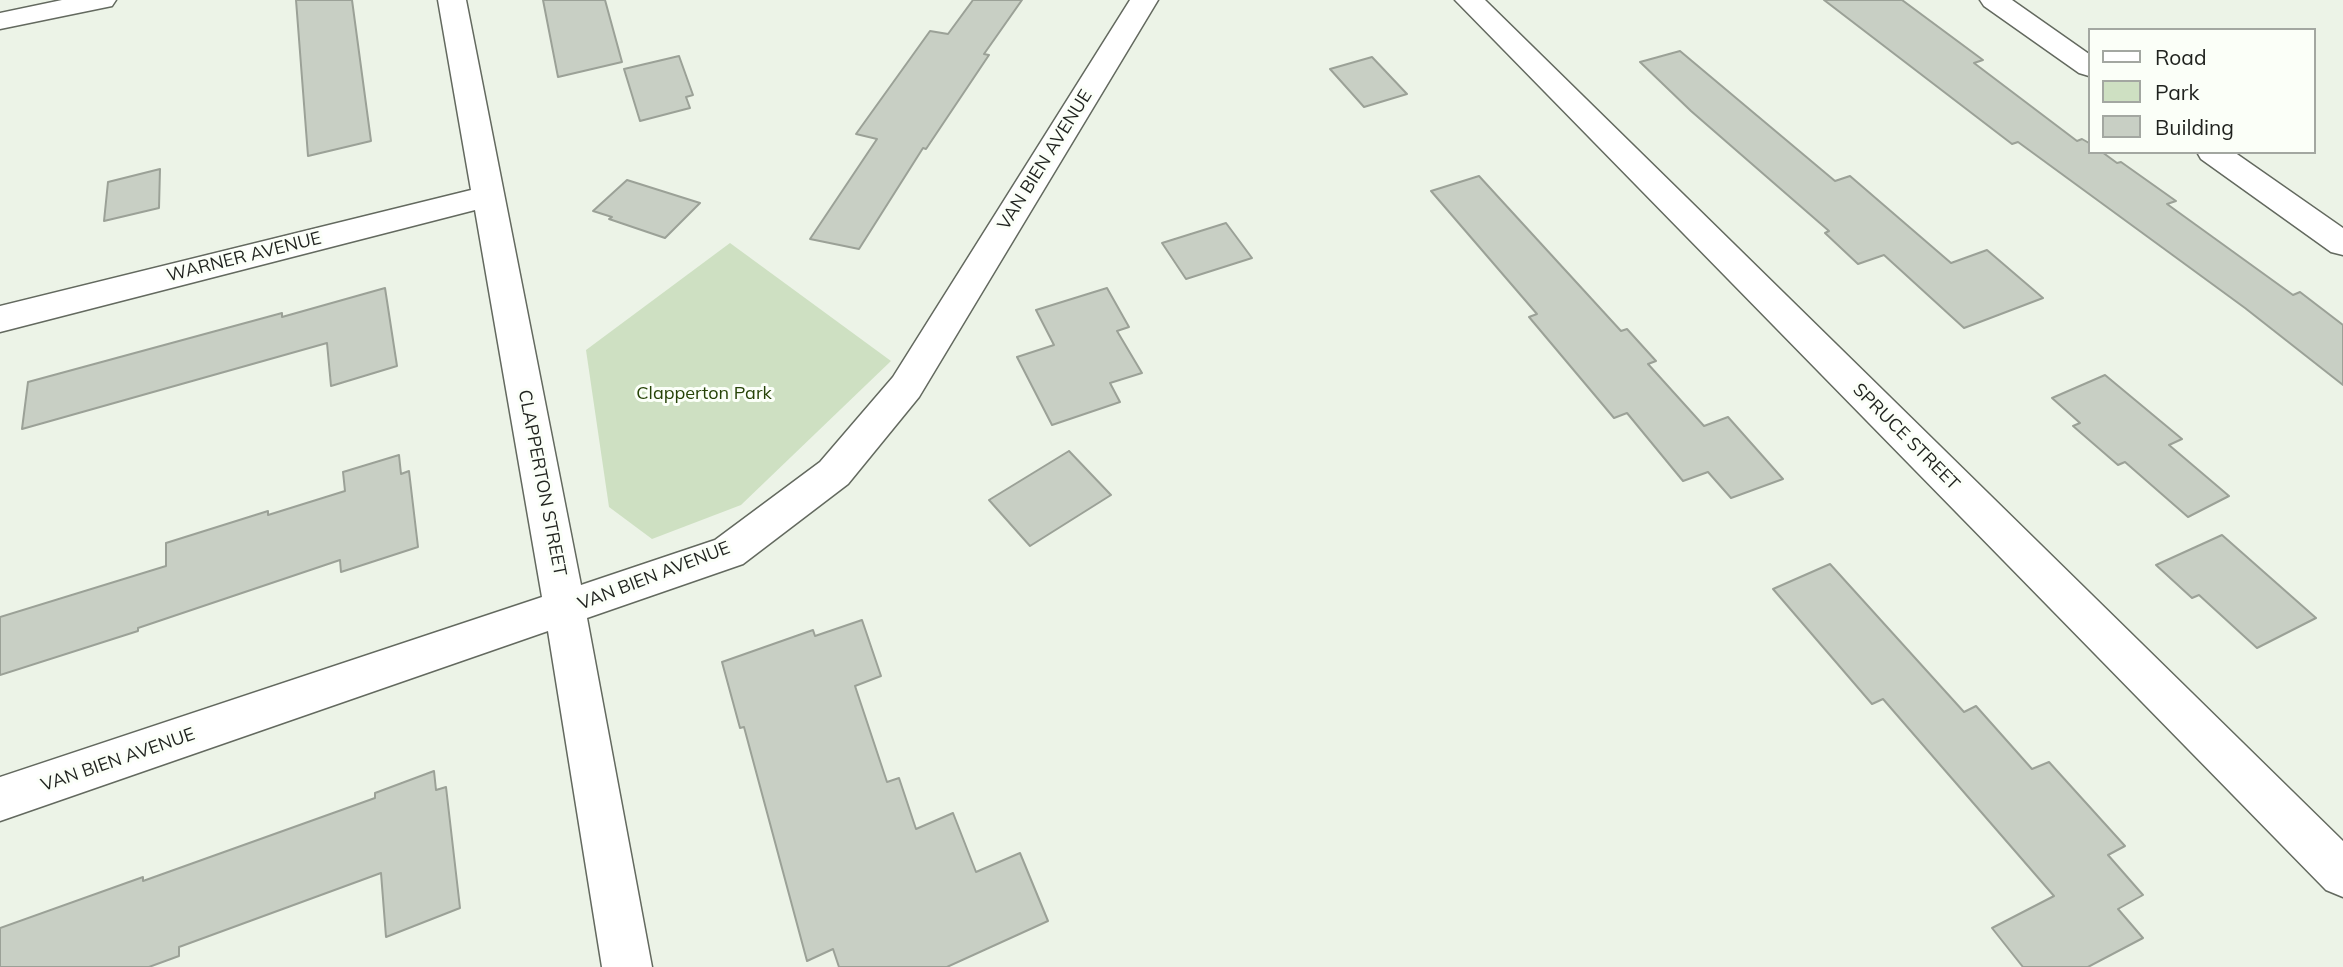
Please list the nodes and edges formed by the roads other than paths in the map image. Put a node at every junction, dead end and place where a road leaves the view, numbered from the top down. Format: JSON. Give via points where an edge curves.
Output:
{"nodes":[{"id":1,"x":103,"y":0,"type":"edge"},
{"id":2,"x":452,"y":0,"type":"edge"},
{"id":3,"x":1144,"y":0,"type":"edge"},
{"id":4,"x":1469,"y":0,"type":"edge"},
{"id":5,"x":1994,"y":0,"type":"edge"},
{"id":6,"x":0,"y":21,"type":"edge"},
{"id":7,"x":2088,"y":66,"type":"edge"},
{"id":8,"x":2214,"y":154,"type":"edge"},
{"id":9,"x":489,"y":196,"type":"junction"},
{"id":10,"x":2343,"y":244,"type":"edge"},
{"id":11,"x":0,"y":319,"type":"edge"},
{"id":12,"x":565,"y":609,"type":"junction"},
{"id":13,"x":0,"y":799,"type":"edge"},
{"id":14,"x":2343,"y":874,"type":"edge"},
{"id":15,"x":627,"y":967,"type":"edge"}],
"edges":[{"from":1,"to":6,"type":"street"},
{"from":2,"to":9,"type":"street","name":"CLAPPERTON STREET"},
{"from":3,"to":12,"type":"street","name":"VAN BIEN AVENUE","via":[[906,387],[834,473],[729,552]]},
{"from":4,"to":14,"type":"street","name":"SPRUCE STREET"},
{"from":5,"to":7,"type":"street"},
{"from":8,"to":10,"type":"street"},
{"from":9,"to":11,"type":"street","name":"WARNER AVENUE"},
{"from":9,"to":12,"type":"street","name":"CLAPPERTON STREET"},
{"from":12,"to":13,"type":"street","name":"VAN BIEN AVENUE"},
{"from":12,"to":15,"type":"street","name":"CLAPPERTON STREET"}]}
